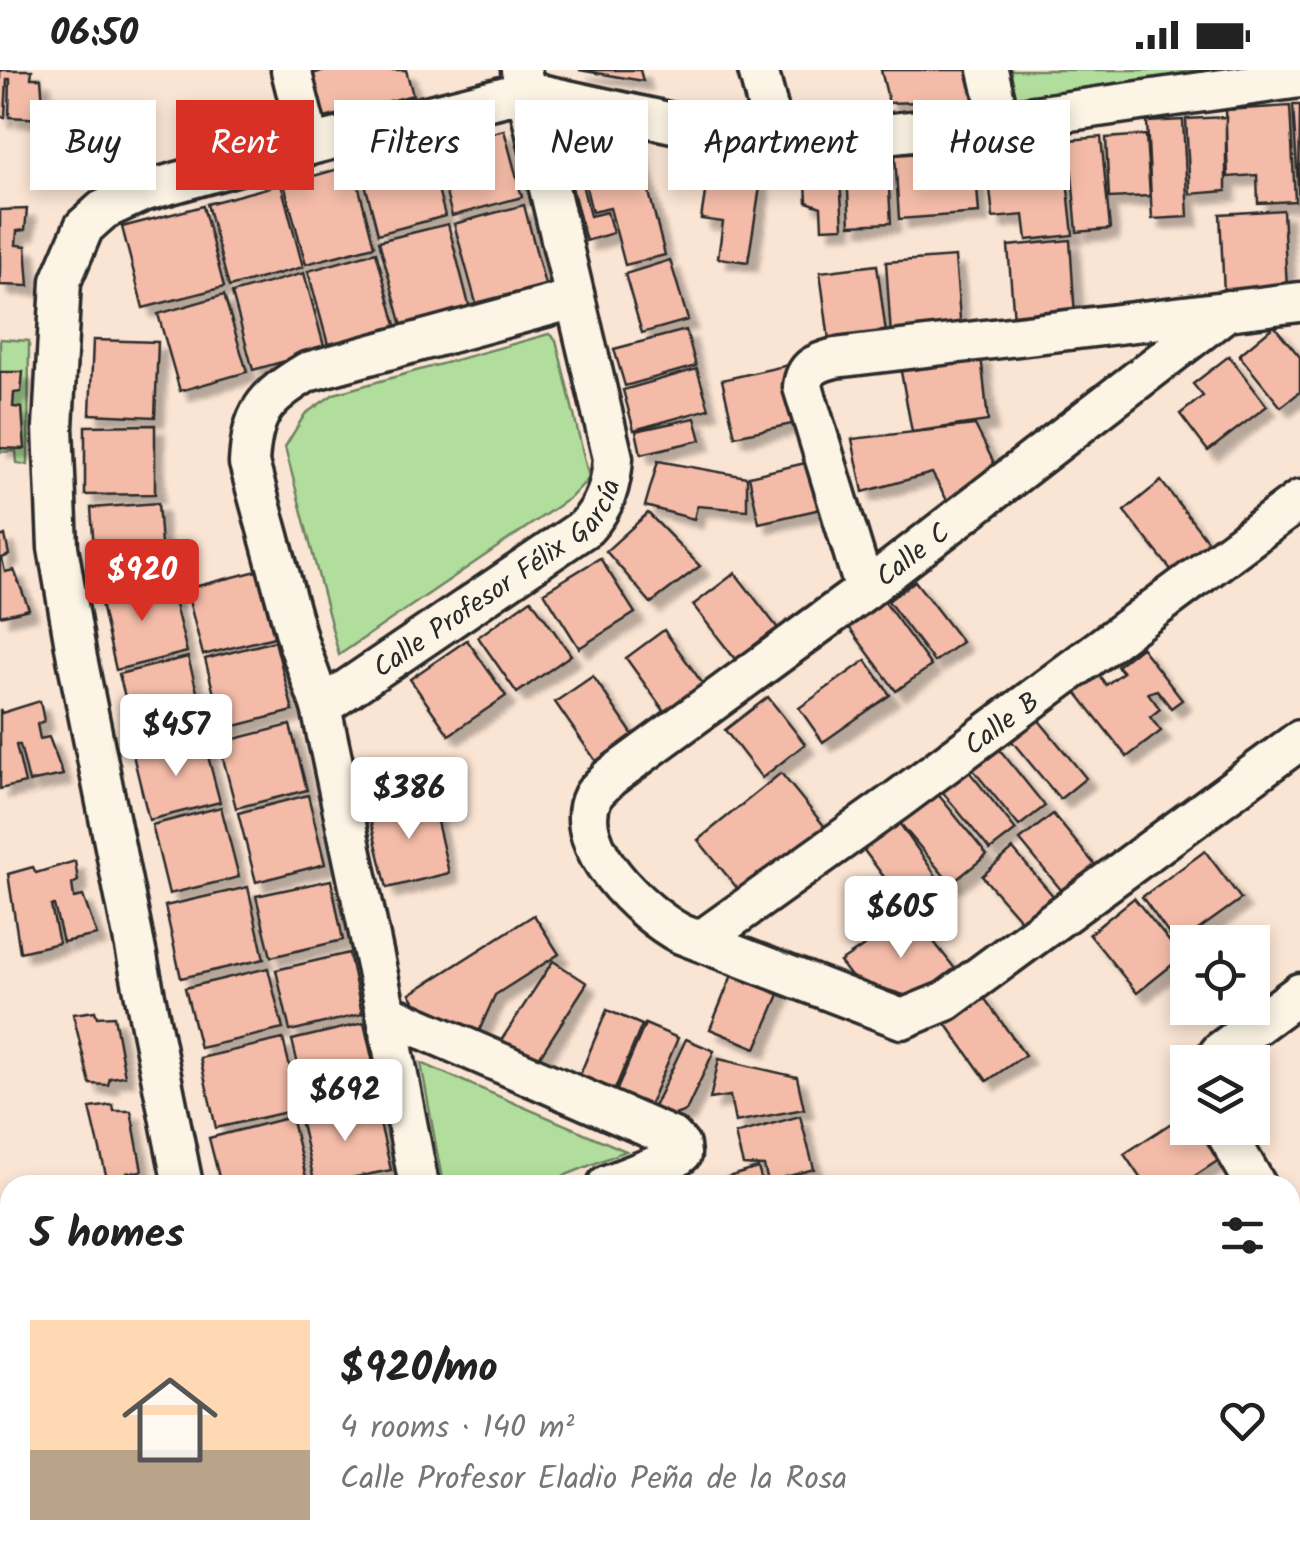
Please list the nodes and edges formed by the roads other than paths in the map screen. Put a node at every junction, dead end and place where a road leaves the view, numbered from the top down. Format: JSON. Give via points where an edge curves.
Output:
{"nodes":[{"id":1,"x":291,"y":70,"type":"edge"},
{"id":2,"x":758,"y":70,"type":"edge"},
{"id":3,"x":988,"y":70,"type":"edge"},
{"id":4,"x":1300,"y":78,"type":"edge"},
{"id":5,"x":524,"y":80,"type":"edge"},
{"id":6,"x":299,"y":100,"type":"edge"},
{"id":7,"x":766,"y":100,"type":"edge"},
{"id":8,"x":995,"y":100,"type":"edge"},
{"id":9,"x":1070,"y":111,"type":"edge"},
{"id":10,"x":668,"y":117,"type":"edge"},
{"id":11,"x":314,"y":144,"type":"edge"},
{"id":12,"x":176,"y":184,"type":"edge"},
{"id":13,"x":574,"y":300,"type":"junction"},
{"id":14,"x":1300,"y":302,"type":"edge"},
{"id":15,"x":1228,"y":310,"type":"junction"},
{"id":16,"x":1300,"y":500,"type":"edge"},
{"id":17,"x":866,"y":590,"type":"junction"},
{"id":18,"x":321,"y":708,"type":"junction"},
{"id":19,"x":1300,"y":740,"type":"edge"},
{"id":20,"x":700,"y":941,"type":"junction"},
{"id":21,"x":1300,"y":993,"type":"edge"},
{"id":22,"x":386,"y":1013,"type":"junction"},
{"id":23,"x":1230,"y":1045,"type":"edge"},
{"id":24,"x":1232,"y":1145,"type":"edge"},
{"id":25,"x":181,"y":1175,"type":"edge"},
{"id":26,"x":417,"y":1175,"type":"edge"},
{"id":27,"x":633,"y":1175,"type":"edge"},
{"id":28,"x":1250,"y":1175,"type":"edge"}],
"edges":[{"from":1,"to":6,"type":"street"},
{"from":2,"to":7,"type":"street"},
{"from":3,"to":8,"type":"street"},
{"from":4,"to":9,"type":"street"},
{"from":5,"to":10,"type":"street"},
{"from":5,"to":11,"type":"street"},
{"from":5,"to":13,"type":"street","name":"Calle Profesor Félix García"},
{"from":12,"to":25,"type":"street","via":[[120,200],[84,227],[61,281],[53,427],[58,547]]},
{"from":13,"to":18,"type":"street","name":"Calle Profesor Félix García","via":[[613,458],[599,513]]},
{"from":13,"to":18,"type":"street","via":[[307,372],[258,411],[249,463]]},
{"from":14,"to":15,"type":"street"},
{"from":15,"to":17,"type":"street","name":"Calle C"},
{"from":15,"to":17,"type":"street","via":[[815,364],[804,374],[803,387]]},
{"from":16,"to":20,"type":"street","name":"Calle B"},
{"from":17,"to":20,"type":"street","name":"Calle C","via":[[593,795],[590,830],[609,870],[658,922]]},
{"from":18,"to":22,"type":"street"},
{"from":19,"to":20,"type":"street","via":[[946,1001],[902,1019]]},
{"from":21,"to":23,"type":"street"},
{"from":22,"to":26,"type":"street"},
{"from":22,"to":27,"type":"street","via":[[680,1146],[676,1158]]},
{"from":24,"to":28,"type":"street"}]}
